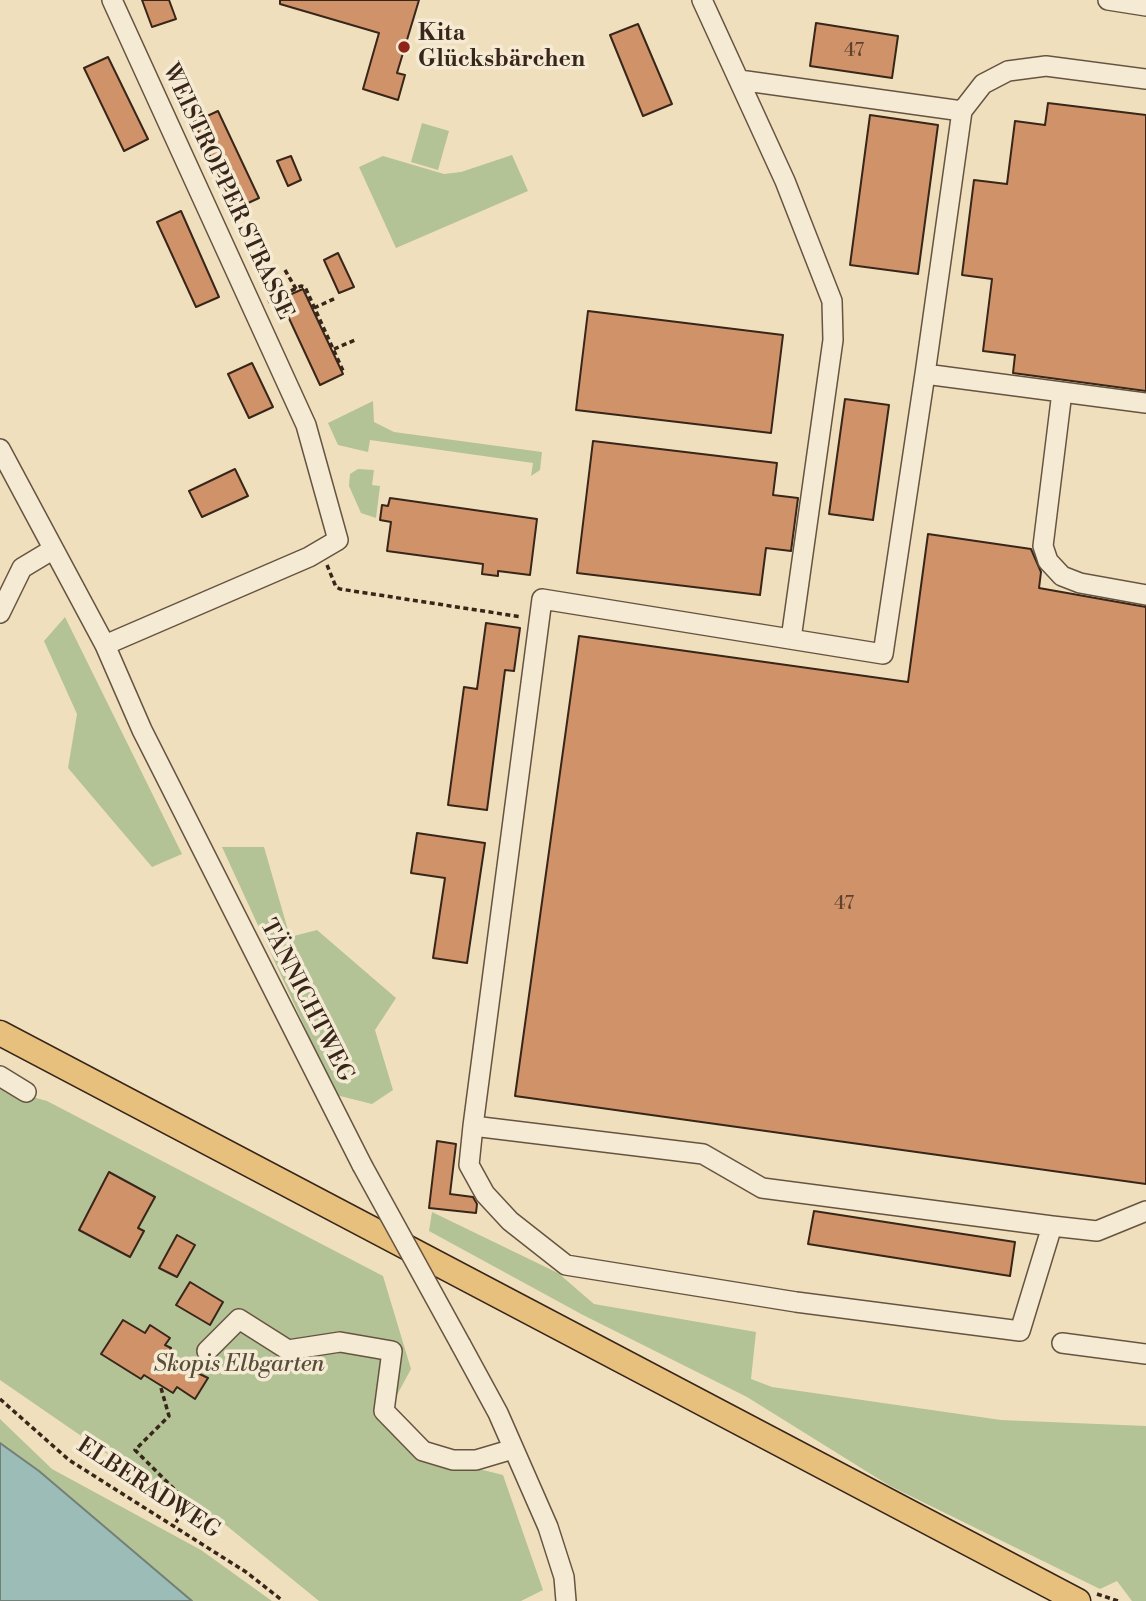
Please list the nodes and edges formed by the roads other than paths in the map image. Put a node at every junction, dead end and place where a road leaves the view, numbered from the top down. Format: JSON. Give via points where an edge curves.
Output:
{"nodes":[{"id":1,"x":113,"y":0,"type":"edge"},
{"id":2,"x":702,"y":0,"type":"edge"},
{"id":3,"x":1108,"y":0,"type":"edge"},
{"id":4,"x":1146,"y":6,"type":"edge"},
{"id":5,"x":1146,"y":79,"type":"edge"},
{"id":6,"x":739,"y":80,"type":"junction"},
{"id":7,"x":962,"y":111,"type":"junction"},
{"id":8,"x":925,"y":374,"type":"junction"},
{"id":9,"x":1062,"y":392,"type":"junction"},
{"id":10,"x":1146,"y":403,"type":"edge"},
{"id":11,"x":0,"y":449,"type":"edge"},
{"id":12,"x":52,"y":550,"type":"junction"},
{"id":13,"x":1146,"y":594,"type":"edge"},
{"id":14,"x":0,"y":613,"type":"edge"},
{"id":15,"x":791,"y":639,"type":"junction"},
{"id":16,"x":106,"y":645,"type":"junction"},
{"id":17,"x":0,"y":1033,"type":"edge"},
{"id":18,"x":0,"y":1076,"type":"edge"},
{"id":19,"x":26,"y":1092,"type":"dead end"},
{"id":20,"x":473,"y":1126,"type":"junction"},
{"id":21,"x":1146,"y":1211,"type":"edge"},
{"id":22,"x":1052,"y":1226,"type":"junction"},
{"id":23,"x":1062,"y":1343,"type":"dead end"},
{"id":24,"x":207,"y":1351,"type":"dead end"},
{"id":25,"x":1146,"y":1354,"type":"edge"},
{"id":26,"x":513,"y":1449,"type":"junction"},
{"id":27,"x":566,"y":1601,"type":"edge"},
{"id":28,"x":1079,"y":1601,"type":"edge"}],
"edges":[{"from":1,"to":16,"type":"street","name":"WEISTROPPER STRASSE","via":[[298,405],[338,540]]},
{"from":2,"to":6,"type":"street"},
{"from":3,"to":4,"type":"street"},
{"from":5,"to":7,"type":"street","via":[[1046,66],[1008,71],[983,84]]},
{"from":6,"to":7,"type":"street"},
{"from":6,"to":15,"type":"street","via":[[786,181],[832,301],[833,340]]},
{"from":7,"to":8,"type":"street"},
{"from":8,"to":9,"type":"street"},
{"from":8,"to":15,"type":"street","via":[[883,654]]},
{"from":9,"to":10,"type":"street"},
{"from":9,"to":13,"type":"street","via":[[1043,545],[1048,561],[1062,576],[1080,583]]},
{"from":11,"to":12,"type":"street","name":"TÄNNICHTWEG"},
{"from":12,"to":14,"type":"street","via":[[22,568]]},
{"from":12,"to":16,"type":"street","name":"TÄNNICHTWEG"},
{"from":15,"to":20,"type":"street","via":[[542,599]]},
{"from":16,"to":26,"type":"street","name":"TÄNNICHTWEG","bridge":true,"via":[[142,730],[362,1165],[498,1413]]},
{"from":17,"to":28,"type":"main road"},
{"from":18,"to":19,"type":"street"},
{"from":20,"to":22,"type":"street","via":[[703,1154],[762,1188]]},
{"from":20,"to":22,"type":"street","via":[[470,1165],[485,1194],[510,1221],[566,1265],[796,1302],[1020,1331]]},
{"from":21,"to":22,"type":"street","via":[[1097,1231]]},
{"from":23,"to":25,"type":"street"},
{"from":24,"to":26,"type":"street","via":[[239,1319],[288,1350],[340,1342],[392,1351],[384,1411],[423,1451],[453,1460],[476,1460]]},
{"from":26,"to":27,"type":"street","name":"TÄNNICHTWEG","via":[[548,1527],[565,1577]]}]}
